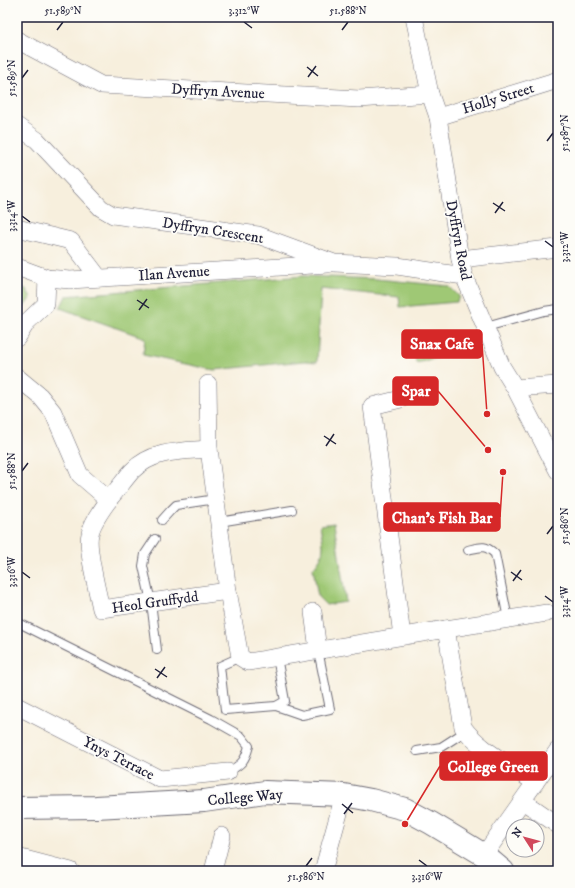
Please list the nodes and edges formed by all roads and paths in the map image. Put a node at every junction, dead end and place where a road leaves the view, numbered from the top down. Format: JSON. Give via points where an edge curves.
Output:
{"nodes":[{"id":1,"x":414,"y":17,"type":"edge"},
{"id":2,"x":17,"y":40,"type":"edge"},
{"id":3,"x":558,"y":80,"type":"edge"},
{"id":4,"x":430,"y":94,"type":"junction"},
{"id":5,"x":438,"y":117,"type":"junction"},
{"id":6,"x":17,"y":126,"type":"edge"},
{"id":7,"x":17,"y":228,"type":"edge"},
{"id":8,"x":558,"y":248,"type":"edge"},
{"id":9,"x":460,"y":260,"type":"junction"},
{"id":10,"x":334,"y":263,"type":"junction"},
{"id":11,"x":17,"y":267,"type":"edge"},
{"id":12,"x":464,"y":276,"type":"junction"},
{"id":13,"x":46,"y":278,"type":"junction"},
{"id":14,"x":99,"y":278,"type":"junction"},
{"id":15,"x":558,"y":310,"type":"edge"},
{"id":16,"x":486,"y":327,"type":"junction"},
{"id":17,"x":17,"y":338,"type":"edge"},
{"id":18,"x":17,"y":377,"type":"edge"},
{"id":19,"x":208,"y":384,"type":"dead end"},
{"id":20,"x":558,"y":385,"type":"edge"},
{"id":21,"x":515,"y":388,"type":"junction"},
{"id":22,"x":400,"y":399,"type":"dead end"},
{"id":23,"x":209,"y":449,"type":"junction"},
{"id":24,"x":558,"y":471,"type":"edge"},
{"id":25,"x":216,"y":499,"type":"junction"},
{"id":26,"x":109,"y":500,"type":"junction"},
{"id":27,"x":292,"y":510,"type":"dead end"},
{"id":28,"x":162,"y":520,"type":"dead end"},
{"id":29,"x":219,"y":522,"type":"junction"},
{"id":30,"x":155,"y":539,"type":"dead end"},
{"id":31,"x":468,"y":550,"type":"dead end"},
{"id":32,"x":228,"y":591,"type":"junction"},
{"id":33,"x":151,"y":602,"type":"junction"},
{"id":34,"x":312,"y":612,"type":"dead end"},
{"id":35,"x":547,"y":613,"type":"dead end"},
{"id":36,"x":508,"y":619,"type":"junction"},
{"id":37,"x":17,"y":622,"type":"edge"},
{"id":38,"x":446,"y":629,"type":"junction"},
{"id":39,"x":402,"y":636,"type":"junction"},
{"id":40,"x":157,"y":650,"type":"dead end"},
{"id":41,"x":318,"y":650,"type":"junction"},
{"id":42,"x":240,"y":657,"type":"junction"},
{"id":43,"x":277,"y":657,"type":"junction"},
{"id":44,"x":17,"y":706,"type":"edge"},
{"id":45,"x":276,"y":706,"type":"junction"},
{"id":46,"x":466,"y":731,"type":"junction"},
{"id":47,"x":558,"y":750,"type":"edge"},
{"id":48,"x":417,"y":751,"type":"dead end"},
{"id":49,"x":228,"y":772,"type":"joint"},
{"id":50,"x":535,"y":783,"type":"junction"},
{"id":51,"x":344,"y":795,"type":"junction"},
{"id":52,"x":523,"y":801,"type":"junction"},
{"id":53,"x":17,"y":808,"type":"edge"},
{"id":54,"x":558,"y":825,"type":"edge"},
{"id":55,"x":222,"y":836,"type":"dead end"},
{"id":56,"x":484,"y":855,"type":"junction"},
{"id":57,"x":17,"y":857,"type":"edge"},
{"id":58,"x":71,"y":871,"type":"edge"},
{"id":59,"x":213,"y":871,"type":"edge"},
{"id":60,"x":324,"y":871,"type":"edge"},
{"id":61,"x":503,"y":871,"type":"edge"}],
"edges":[{"from":1,"to":4,"type":"street","name":"Dyffryn Road"},
{"from":2,"to":4,"type":"street","name":"Dyffryn Avenue","via":[[101,85],[359,99]]},
{"from":3,"to":5,"type":"street","name":"Holly Street"},
{"from":4,"to":5,"type":"street","name":"Dyffryn Road"},
{"from":5,"to":9,"type":"street","name":"Dyffryn Road"},
{"from":6,"to":10,"type":"street","name":"Dyffryn Crescent","via":[[37,140],[101,208],[112,215],[258,235]]},
{"from":7,"to":14,"type":"street","via":[[71,241]]},
{"from":8,"to":9,"type":"street"},
{"from":9,"to":12,"type":"street","name":"Dyffryn Road"},
{"from":10,"to":12,"type":"street","name":"Dyffryn Crescent","via":[[397,266]]},
{"from":10,"to":14,"type":"street","name":"Ilan Avenue"},
{"from":11,"to":13,"type":"street","name":"Ilan Avenue"},
{"from":12,"to":16,"type":"street","name":"Dyffryn Road"},
{"from":13,"to":14,"type":"street","name":"Ilan Avenue"},
{"from":13,"to":17,"type":"street","via":[[46,304],[27,322]]},
{"from":15,"to":16,"type":"lane","via":[[544,311]]},
{"from":16,"to":21,"type":"street","name":"Dyffryn Road","via":[[502,367]]},
{"from":18,"to":26,"type":"street","via":[[40,396],[53,412],[80,475]]},
{"from":19,"to":23,"type":"street"},
{"from":20,"to":21,"type":"street"},
{"from":21,"to":24,"type":"street","name":"Dyffryn Road"},
{"from":22,"to":39,"type":"street","via":[[372,406]]},
{"from":23,"to":25,"type":"street"},
{"from":23,"to":26,"type":"street","name":"Heol Gruffydd","via":[[154,456],[133,470]]},
{"from":25,"to":28,"type":"lane","via":[[176,505]]},
{"from":25,"to":29,"type":"street"},
{"from":26,"to":33,"type":"street","name":"Heol Gruffydd","via":[[95,522],[89,546],[101,609]]},
{"from":27,"to":29,"type":"lane"},
{"from":29,"to":32,"type":"street"},
{"from":30,"to":33,"type":"lane","via":[[145,554],[143,566]]},
{"from":31,"to":36,"type":"lane","via":[[483,547],[489,548],[495,554]]},
{"from":32,"to":33,"type":"street","name":"Heol Gruffydd"},
{"from":32,"to":42,"type":"street"},
{"from":33,"to":40,"type":"lane"},
{"from":34,"to":41,"type":"street"},
{"from":35,"to":36,"type":"street"},
{"from":36,"to":38,"type":"street"},
{"from":37,"to":49,"type":"lane","via":[[241,736],[249,746],[246,758],[239,766]]},
{"from":38,"to":39,"type":"street"},
{"from":38,"to":46,"type":"street","via":[[463,727]]},
{"from":39,"to":41,"type":"street"},
{"from":41,"to":43,"type":"street"},
{"from":41,"to":45,"type":"lane","via":[[330,709],[302,715]]},
{"from":42,"to":43,"type":"street","via":[[248,662]]},
{"from":42,"to":45,"type":"lane","via":[[220,666],[225,710]]},
{"from":43,"to":45,"type":"lane","via":[[285,701]]},
{"from":44,"to":49,"type":"street","name":"Ynys Terrace","via":[[160,779]]},
{"from":46,"to":48,"type":"lane","via":[[441,747]]},
{"from":46,"to":50,"type":"street","via":[[470,737]]},
{"from":47,"to":50,"type":"street"},
{"from":50,"to":52,"type":"street"},
{"from":51,"to":53,"type":"main road","name":"College Way","via":[[265,792],[204,801],[89,808]]},
{"from":51,"to":56,"type":"main road","name":"College Way","via":[[405,810],[431,822]]},
{"from":51,"to":60,"type":"street"},
{"from":52,"to":54,"type":"street"},
{"from":52,"to":56,"type":"street"},
{"from":55,"to":59,"type":"street"},
{"from":56,"to":61,"type":"main road","name":"College Way"},
{"from":57,"to":58,"type":"street"}]}
